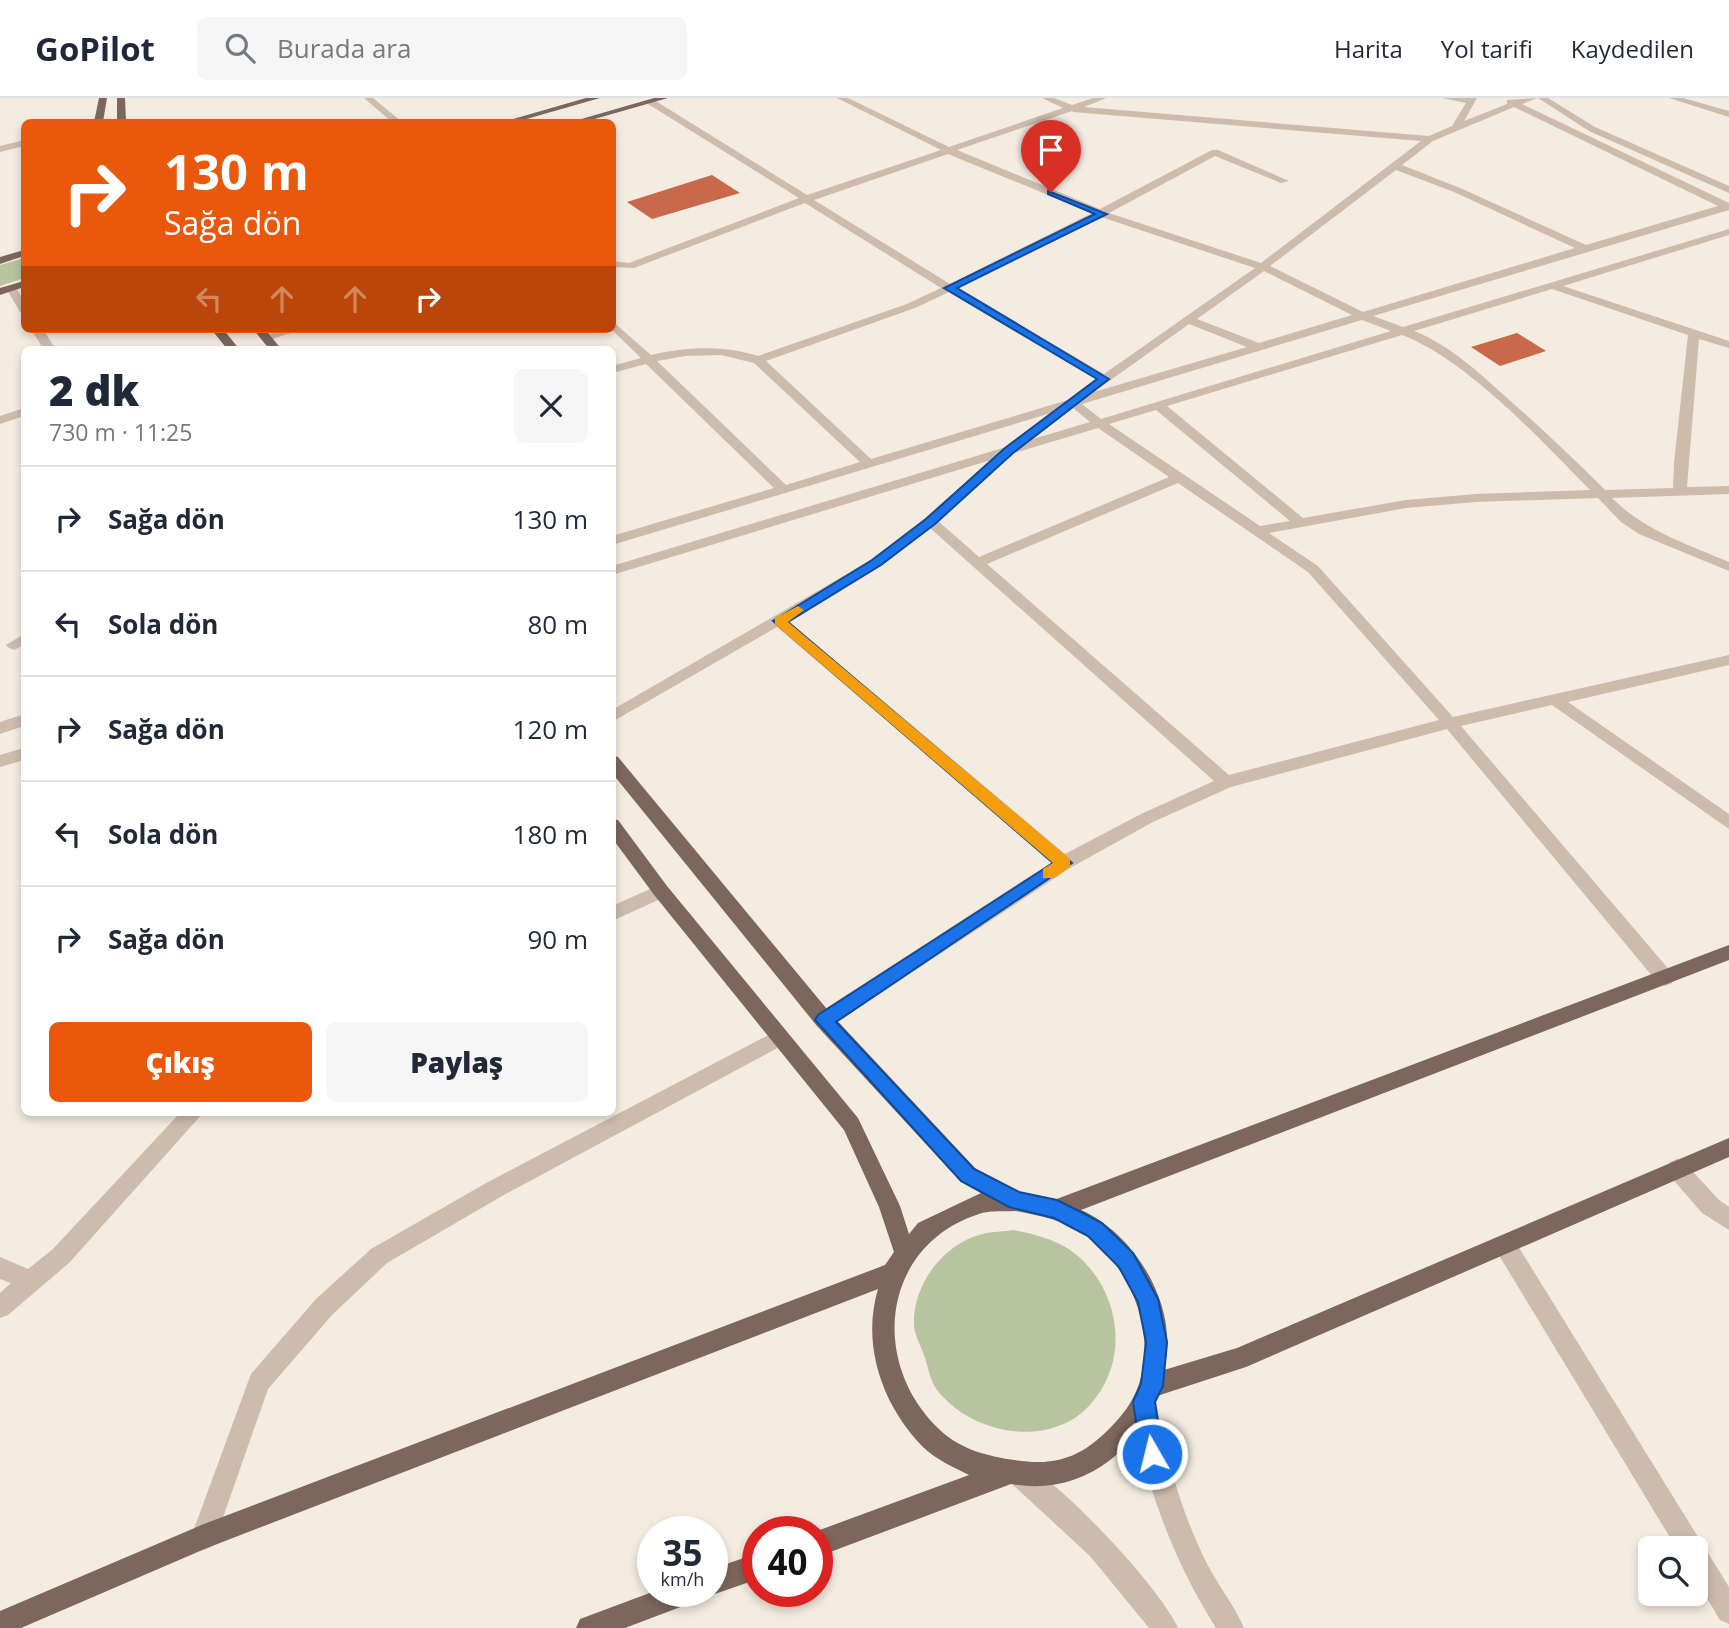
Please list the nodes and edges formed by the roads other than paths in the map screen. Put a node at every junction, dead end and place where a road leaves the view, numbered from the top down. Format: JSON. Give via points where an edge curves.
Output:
{"nodes":[{"id":1,"x":103,"y":98,"type":"edge"},
{"id":2,"x":121,"y":98,"type":"edge"},
{"id":3,"x":369,"y":98,"type":"edge"},
{"id":4,"x":664,"y":98,"type":"edge"},
{"id":5,"x":841,"y":98,"type":"edge"},
{"id":6,"x":1046,"y":98,"type":"edge"},
{"id":7,"x":1102,"y":98,"type":"edge"},
{"id":8,"x":1446,"y":98,"type":"edge"},
{"id":9,"x":1504,"y":98,"type":"edge"},
{"id":10,"x":1533,"y":98,"type":"edge"},
{"id":11,"x":1542,"y":98,"type":"edge"},
{"id":12,"x":1673,"y":98,"type":"edge"},
{"id":13,"x":592,"y":99,"type":"edge"},
{"id":14,"x":1472,"y":99,"type":"edge"},
{"id":15,"x":651,"y":102,"type":"junction"},
{"id":16,"x":1514,"y":105,"type":"junction"},
{"id":17,"x":1073,"y":109,"type":"junction"},
{"id":18,"x":1729,"y":114,"type":"edge"},
{"id":19,"x":99,"y":119,"type":"edge"},
{"id":20,"x":122,"y":119,"type":"edge"},
{"id":21,"x":394,"y":119,"type":"edge"},
{"id":22,"x":519,"y":119,"type":"edge"},
{"id":23,"x":587,"y":119,"type":"edge"},
{"id":24,"x":1456,"y":126,"type":"junction"},
{"id":25,"x":1430,"y":139,"type":"junction"},
{"id":26,"x":21,"y":144,"type":"edge"},
{"id":27,"x":0,"y":149,"type":"edge"},
{"id":28,"x":948,"y":150,"type":"junction"},
{"id":29,"x":1395,"y":166,"type":"junction"},
{"id":30,"x":1283,"y":181,"type":"dead end"},
{"id":31,"x":1729,"y":190,"type":"edge"},
{"id":32,"x":806,"y":199,"type":"junction"},
{"id":33,"x":1728,"y":207,"type":"edge"},
{"id":34,"x":1103,"y":214,"type":"junction"},
{"id":35,"x":1729,"y":232,"type":"edge"},
{"id":36,"x":1585,"y":249,"type":"junction"},
{"id":37,"x":21,"y":255,"type":"edge"},
{"id":38,"x":0,"y":261,"type":"edge"},
{"id":39,"x":616,"y":264,"type":"edge"},
{"id":40,"x":1263,"y":267,"type":"junction"},
{"id":41,"x":1553,"y":286,"type":"junction"},
{"id":42,"x":949,"y":288,"type":"junction"},
{"id":43,"x":6,"y":290,"type":"edge"},
{"id":44,"x":21,"y":307,"type":"edge"},
{"id":45,"x":1363,"y":316,"type":"junction"},
{"id":46,"x":1189,"y":320,"type":"junction"},
{"id":47,"x":616,"y":328,"type":"edge"},
{"id":48,"x":1402,"y":331,"type":"junction"},
{"id":49,"x":1694,"y":333,"type":"junction"},
{"id":50,"x":1729,"y":345,"type":"edge"},
{"id":51,"x":1259,"y":347,"type":"junction"},
{"id":52,"x":649,"y":359,"type":"junction"},
{"id":53,"x":758,"y":360,"type":"junction"},
{"id":54,"x":616,"y":369,"type":"edge"},
{"id":55,"x":1104,"y":379,"type":"junction"},
{"id":56,"x":1074,"y":402,"type":"junction"},
{"id":57,"x":1158,"y":405,"type":"junction"},
{"id":58,"x":21,"y":413,"type":"edge"},
{"id":59,"x":0,"y":420,"type":"edge"},
{"id":60,"x":1099,"y":423,"type":"junction"},
{"id":61,"x":1009,"y":450,"type":"junction"},
{"id":62,"x":869,"y":464,"type":"junction"},
{"id":63,"x":1178,"y":478,"type":"junction"},
{"id":64,"x":784,"y":490,"type":"junction"},
{"id":65,"x":1729,"y":490,"type":"edge"},
{"id":66,"x":1680,"y":492,"type":"junction"},
{"id":67,"x":1602,"y":495,"type":"junction"},
{"id":68,"x":930,"y":521,"type":"junction"},
{"id":69,"x":1302,"y":524,"type":"junction"},
{"id":70,"x":1256,"y":531,"type":"junction"},
{"id":71,"x":616,"y":540,"type":"edge"},
{"id":72,"x":976,"y":563,"type":"junction"},
{"id":73,"x":1729,"y":567,"type":"edge"},
{"id":74,"x":616,"y":570,"type":"edge"},
{"id":75,"x":779,"y":621,"type":"junction"},
{"id":76,"x":1729,"y":660,"type":"edge"},
{"id":77,"x":1555,"y":700,"type":"junction"},
{"id":78,"x":616,"y":715,"type":"edge"},
{"id":79,"x":21,"y":721,"type":"edge"},
{"id":80,"x":1450,"y":723,"type":"junction"},
{"id":81,"x":0,"y":728,"type":"edge"},
{"id":82,"x":21,"y":755,"type":"edge"},
{"id":83,"x":0,"y":761,"type":"edge"},
{"id":84,"x":616,"y":766,"type":"edge"},
{"id":85,"x":1226,"y":782,"type":"junction"},
{"id":86,"x":1729,"y":823,"type":"edge"},
{"id":87,"x":616,"y":830,"type":"edge"},
{"id":88,"x":1064,"y":863,"type":"junction"},
{"id":89,"x":661,"y":891,"type":"junction"},
{"id":90,"x":616,"y":912,"type":"edge"},
{"id":91,"x":1729,"y":952,"type":"edge"},
{"id":92,"x":1665,"y":978,"type":"junction"},
{"id":93,"x":824,"y":1020,"type":"junction"},
{"id":94,"x":778,"y":1038,"type":"junction"},
{"id":95,"x":190,"y":1116,"type":"edge"},
{"id":96,"x":1729,"y":1147,"type":"edge"},
{"id":97,"x":1677,"y":1169,"type":"junction"},
{"id":98,"x":1016,"y":1201,"type":"junction"},
{"id":99,"x":1057,"y":1209,"type":"junction"},
{"id":100,"x":1729,"y":1220,"type":"edge"},
{"id":101,"x":1505,"y":1245,"type":"junction"},
{"id":102,"x":900,"y":1262,"type":"junction"},
{"id":103,"x":0,"y":1268,"type":"edge"},
{"id":104,"x":31,"y":1282,"type":"junction"},
{"id":105,"x":0,"y":1307,"type":"edge"},
{"id":106,"x":1148,"y":1394,"type":"junction"},
{"id":107,"x":1012,"y":1475,"type":"junction"},
{"id":108,"x":1683,"y":1536,"type":"edge"},
{"id":109,"x":204,"y":1537,"type":"junction"},
{"id":110,"x":833,"y":1538,"type":"edge"},
{"id":111,"x":1708,"y":1577,"type":"edge"},
{"id":112,"x":646,"y":1607,"type":"edge"},
{"id":113,"x":1729,"y":1611,"type":"edge"},
{"id":114,"x":0,"y":1624,"type":"edge"},
{"id":115,"x":589,"y":1628,"type":"edge"},
{"id":116,"x":1165,"y":1628,"type":"edge"},
{"id":117,"x":1231,"y":1628,"type":"edge"}],
"edges":[{"from":1,"to":19,"type":"main road"},
{"from":2,"to":20,"type":"main road"},
{"from":3,"to":21,"type":"street"},
{"from":4,"to":15,"type":"main road"},
{"from":5,"to":28,"type":"street"},
{"from":6,"to":17,"type":"street"},
{"from":7,"to":17,"type":"street"},
{"from":8,"to":14,"type":"street"},
{"from":9,"to":16,"type":"street"},
{"from":10,"to":16,"type":"street"},
{"from":11,"to":31,"type":"street","via":[[1592,129]]},
{"from":12,"to":18,"type":"street"},
{"from":13,"to":22,"type":"main road"},
{"from":14,"to":24,"type":"street"},
{"from":15,"to":23,"type":"main road"},
{"from":15,"to":32,"type":"street"},
{"from":16,"to":24,"type":"street"},
{"from":16,"to":33,"type":"street"},
{"from":17,"to":25,"type":"street"},
{"from":17,"to":28,"type":"street"},
{"from":24,"to":25,"type":"street"},
{"from":25,"to":29,"type":"street"},
{"from":26,"to":27,"type":"street"},
{"from":28,"to":32,"type":"street"},
{"from":28,"to":34,"type":"street"},
{"from":29,"to":36,"type":"street"},
{"from":29,"to":40,"type":"street"},
{"from":30,"to":34,"type":"street","via":[[1215,152]]},
{"from":32,"to":39,"type":"street","via":[[630,266]]},
{"from":32,"to":42,"type":"street"},
{"from":33,"to":36,"type":"street"},
{"from":34,"to":40,"type":"street"},
{"from":34,"to":42,"type":"street"},
{"from":35,"to":41,"type":"street"},
{"from":36,"to":45,"type":"street"},
{"from":37,"to":38,"type":"main road"},
{"from":40,"to":45,"type":"street"},
{"from":40,"to":46,"type":"street"},
{"from":41,"to":48,"type":"street"},
{"from":41,"to":49,"type":"street"},
{"from":42,"to":53,"type":"street"},
{"from":42,"to":55,"type":"street"},
{"from":43,"to":44,"type":"street"},
{"from":45,"to":48,"type":"street"},
{"from":45,"to":51,"type":"street"},
{"from":46,"to":51,"type":"street"},
{"from":46,"to":55,"type":"street"},
{"from":47,"to":52,"type":"street"},
{"from":48,"to":57,"type":"street"},
{"from":48,"to":67,"type":"street","via":[[1443,349],[1462,364]]},
{"from":49,"to":50,"type":"street"},
{"from":49,"to":66,"type":"street"},
{"from":51,"to":56,"type":"street"},
{"from":52,"to":53,"type":"street","via":[[711,349]]},
{"from":52,"to":54,"type":"street"},
{"from":52,"to":64,"type":"street"},
{"from":53,"to":62,"type":"street"},
{"from":55,"to":56,"type":"street"},
{"from":56,"to":60,"type":"street"},
{"from":56,"to":61,"type":"street"},
{"from":56,"to":62,"type":"street"},
{"from":57,"to":60,"type":"street"},
{"from":57,"to":69,"type":"street"},
{"from":58,"to":59,"type":"street"},
{"from":60,"to":61,"type":"street"},
{"from":60,"to":63,"type":"street"},
{"from":61,"to":68,"type":"street"},
{"from":61,"to":74,"type":"street"},
{"from":62,"to":64,"type":"street"},
{"from":63,"to":70,"type":"street"},
{"from":63,"to":72,"type":"street"},
{"from":64,"to":71,"type":"street"},
{"from":65,"to":66,"type":"street"},
{"from":66,"to":67,"type":"street"},
{"from":67,"to":69,"type":"street","via":[[1406,504]]},
{"from":67,"to":73,"type":"street","via":[[1644,531]]},
{"from":68,"to":72,"type":"street"},
{"from":68,"to":75,"type":"street","via":[[876,563]]},
{"from":69,"to":70,"type":"street"},
{"from":70,"to":80,"type":"street","via":[[1313,569]]},
{"from":72,"to":85,"type":"street"},
{"from":75,"to":78,"type":"street"},
{"from":75,"to":88,"type":"street"},
{"from":76,"to":77,"type":"street"},
{"from":77,"to":80,"type":"street"},
{"from":77,"to":86,"type":"street"},
{"from":79,"to":81,"type":"street"},
{"from":80,"to":85,"type":"street"},
{"from":80,"to":92,"type":"street"},
{"from":82,"to":83,"type":"street"},
{"from":84,"to":93,"type":"main road"},
{"from":85,"to":88,"type":"street"},
{"from":87,"to":89,"type":"main road"},
{"from":88,"to":93,"type":"street"},
{"from":89,"to":90,"type":"street"},
{"from":89,"to":94,"type":"main road"},
{"from":91,"to":92,"type":"main road"},
{"from":92,"to":99,"type":"main road"},
{"from":93,"to":98,"type":"main road","via":[[968,1175]]},
{"from":94,"to":102,"type":"main road","via":[[851,1124],[889,1206]]},
{"from":94,"to":109,"type":"street","via":[[379,1256],[324,1307],[259,1382]]},
{"from":95,"to":104,"type":"street","via":[[61,1256]]},
{"from":96,"to":97,"type":"main road"},
{"from":97,"to":100,"type":"street"},
{"from":97,"to":101,"type":"main road"},
{"from":98,"to":99,"type":"main road"},
{"from":98,"to":102,"type":"main road","via":[[975,1205],[936,1222]]},
{"from":99,"to":106,"type":"main road","via":[[1095,1229],[1126,1260],[1148,1299],[1157,1342]]},
{"from":101,"to":106,"type":"main road"},
{"from":101,"to":108,"type":"street"},
{"from":102,"to":107,"type":"main road","via":[[885,1291],[880,1336],[890,1383],[917,1426],[957,1458]]},
{"from":102,"to":109,"type":"main road"},
{"from":103,"to":104,"type":"street"},
{"from":104,"to":105,"type":"street"},
{"from":106,"to":107,"type":"main road","via":[[1132,1426],[1100,1457],[1054,1475]]},
{"from":106,"to":117,"type":"street","via":[[1152,1454],[1164,1497],[1202,1586]]},
{"from":107,"to":110,"type":"main road"},
{"from":107,"to":116,"type":"street","via":[[1082,1528],[1151,1605]]},
{"from":109,"to":114,"type":"main road"},
{"from":111,"to":113,"type":"street"},
{"from":112,"to":115,"type":"main road"}]}
